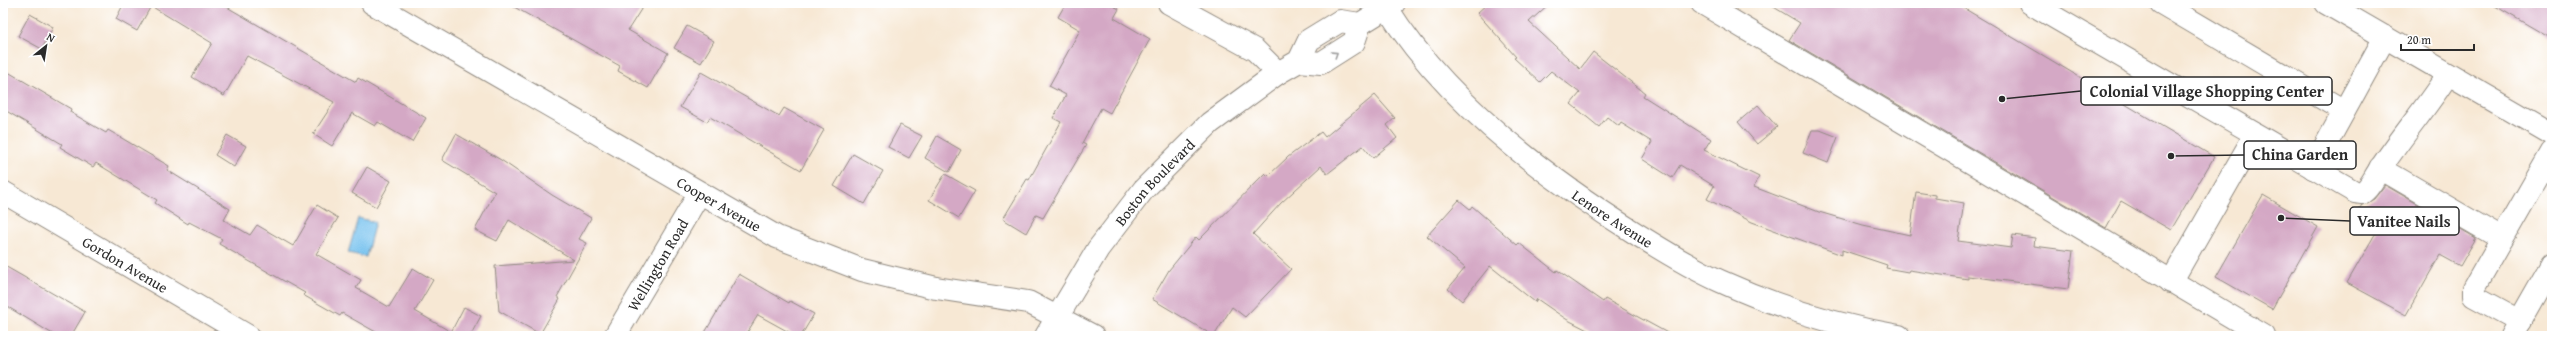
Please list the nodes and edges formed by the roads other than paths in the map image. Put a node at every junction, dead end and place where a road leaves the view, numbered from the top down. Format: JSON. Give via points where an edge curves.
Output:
{"nodes":[{"id":1,"x":372,"y":3,"type":"edge"},
{"id":2,"x":1169,"y":3,"type":"edge"},
{"id":3,"x":1702,"y":3,"type":"edge"},
{"id":4,"x":2030,"y":3,"type":"edge"},
{"id":5,"x":2161,"y":3,"type":"edge"},
{"id":6,"x":2326,"y":3,"type":"edge"},
{"id":7,"x":1390,"y":6,"type":"edge"},
{"id":8,"x":2385,"y":37,"type":"junction"},
{"id":9,"x":1278,"y":73,"type":"junction"},
{"id":10,"x":2448,"y":74,"type":"junction"},
{"id":11,"x":2344,"y":111,"type":"junction"},
{"id":12,"x":2552,"y":134,"type":"edge"},
{"id":13,"x":2255,"y":135,"type":"junction"},
{"id":14,"x":2552,"y":152,"type":"edge"},
{"id":15,"x":2312,"y":168,"type":"junction"},
{"id":16,"x":2380,"y":168,"type":"junction"},
{"id":17,"x":3,"y":192,"type":"edge"},
{"id":18,"x":699,"y":194,"type":"junction"},
{"id":19,"x":2502,"y":239,"type":"junction"},
{"id":20,"x":2552,"y":264,"type":"edge"},
{"id":21,"x":2171,"y":282,"type":"junction"},
{"id":22,"x":1058,"y":316,"type":"junction"},
{"id":23,"x":2515,"y":328,"type":"edge"},
{"id":24,"x":236,"y":333,"type":"edge"},
{"id":25,"x":615,"y":336,"type":"edge"},
{"id":26,"x":1046,"y":336,"type":"edge"},
{"id":27,"x":1093,"y":336,"type":"edge"},
{"id":28,"x":1899,"y":336,"type":"edge"},
{"id":29,"x":2264,"y":336,"type":"edge"}],
"edges":[{"from":1,"to":18,"type":"street","name":"Cooper Avenue"},
{"from":2,"to":9,"type":"street","via":[[1255,50]]},
{"from":3,"to":21,"type":"street"},
{"from":4,"to":13,"type":"street"},
{"from":5,"to":11,"type":"street"},
{"from":6,"to":8,"type":"street"},
{"from":7,"to":9,"type":"street","name":"Boston Boulevard","via":[[1360,24],[1340,21],[1309,40],[1299,61]]},
{"from":7,"to":28,"type":"street","name":"Lenore Avenue","via":[[1404,35],[1464,100],[1521,154],[1583,201],[1719,281],[1790,308]]},
{"from":8,"to":10,"type":"street"},
{"from":8,"to":11,"type":"street"},
{"from":9,"to":22,"type":"street","name":"Boston Boulevard","via":[[1210,123],[1144,189],[1098,249]]},
{"from":10,"to":12,"type":"street"},
{"from":10,"to":16,"type":"street","via":[[2426,109]]},
{"from":11,"to":15,"type":"street"},
{"from":13,"to":15,"type":"street"},
{"from":13,"to":21,"type":"street"},
{"from":14,"to":19,"type":"street"},
{"from":15,"to":16,"type":"street","via":[[2355,192],[2362,193],[2367,190]]},
{"from":16,"to":19,"type":"street"},
{"from":17,"to":24,"type":"street","name":"Gordon Avenue"},
{"from":18,"to":22,"type":"street","name":"Cooper Avenue","via":[[777,237],[862,270],[936,288],[1028,302]]},
{"from":18,"to":25,"type":"street","name":"Wellington Road"},
{"from":19,"to":23,"type":"street","via":[[2474,288],[2474,296]]},
{"from":20,"to":23,"type":"street"},
{"from":21,"to":29,"type":"street"},
{"from":22,"to":26,"type":"street","name":"Boston Boulevard"},
{"from":22,"to":27,"type":"street","name":"Cooper Avenue"}]}
